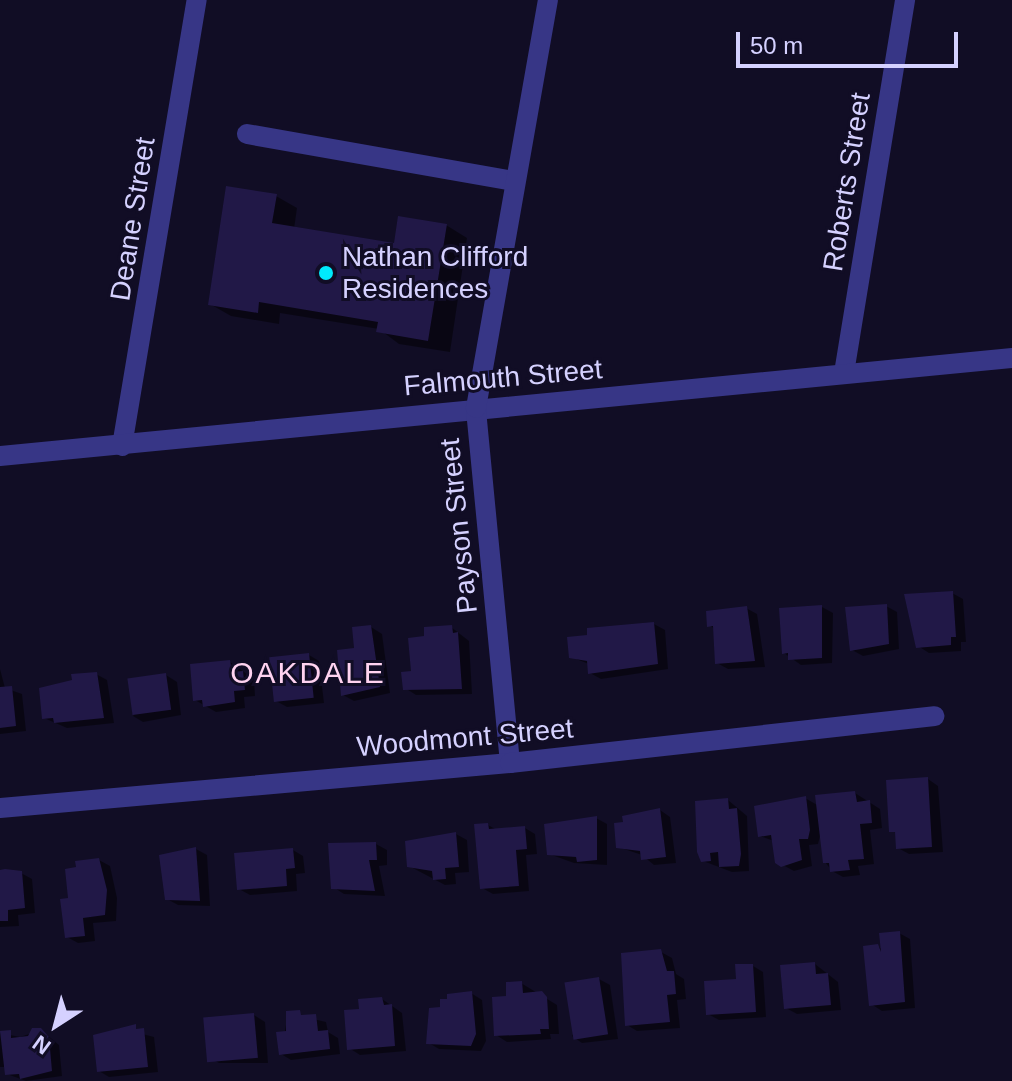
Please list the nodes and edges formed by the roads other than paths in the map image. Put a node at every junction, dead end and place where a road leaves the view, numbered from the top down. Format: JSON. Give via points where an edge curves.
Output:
{"nodes":[{"id":1,"x":197,"y":0,"type":"edge"},
{"id":2,"x":548,"y":0,"type":"edge"},
{"id":3,"x":905,"y":0,"type":"edge"},
{"id":4,"x":247,"y":134,"type":"dead end"},
{"id":5,"x":514,"y":181,"type":"junction"},
{"id":6,"x":1012,"y":358,"type":"edge"},
{"id":7,"x":844,"y":373,"type":"junction"},
{"id":8,"x":476,"y":408,"type":"junction"},
{"id":9,"x":122,"y":446,"type":"junction"},
{"id":10,"x":0,"y":456,"type":"edge"},
{"id":11,"x":934,"y":716,"type":"dead end"},
{"id":12,"x":510,"y":763,"type":"junction"},
{"id":13,"x":0,"y":808,"type":"edge"}],
"edges":[{"from":1,"to":9,"type":"street","name":"Deane Street"},
{"from":2,"to":5,"type":"street","name":"Payson Street"},
{"from":3,"to":7,"type":"street","name":"Roberts Street"},
{"from":4,"to":5,"type":"street"},
{"from":5,"to":8,"type":"street","name":"Payson Street"},
{"from":6,"to":7,"type":"street","name":"Falmouth Street"},
{"from":7,"to":8,"type":"street","name":"Falmouth Street"},
{"from":8,"to":9,"type":"street","name":"Falmouth Street"},
{"from":8,"to":12,"type":"street","name":"Payson Street"},
{"from":9,"to":10,"type":"street","name":"Falmouth Street"},
{"from":11,"to":12,"type":"street","name":"Woodmont Street"},
{"from":12,"to":13,"type":"street","name":"Woodmont Street"}]}
